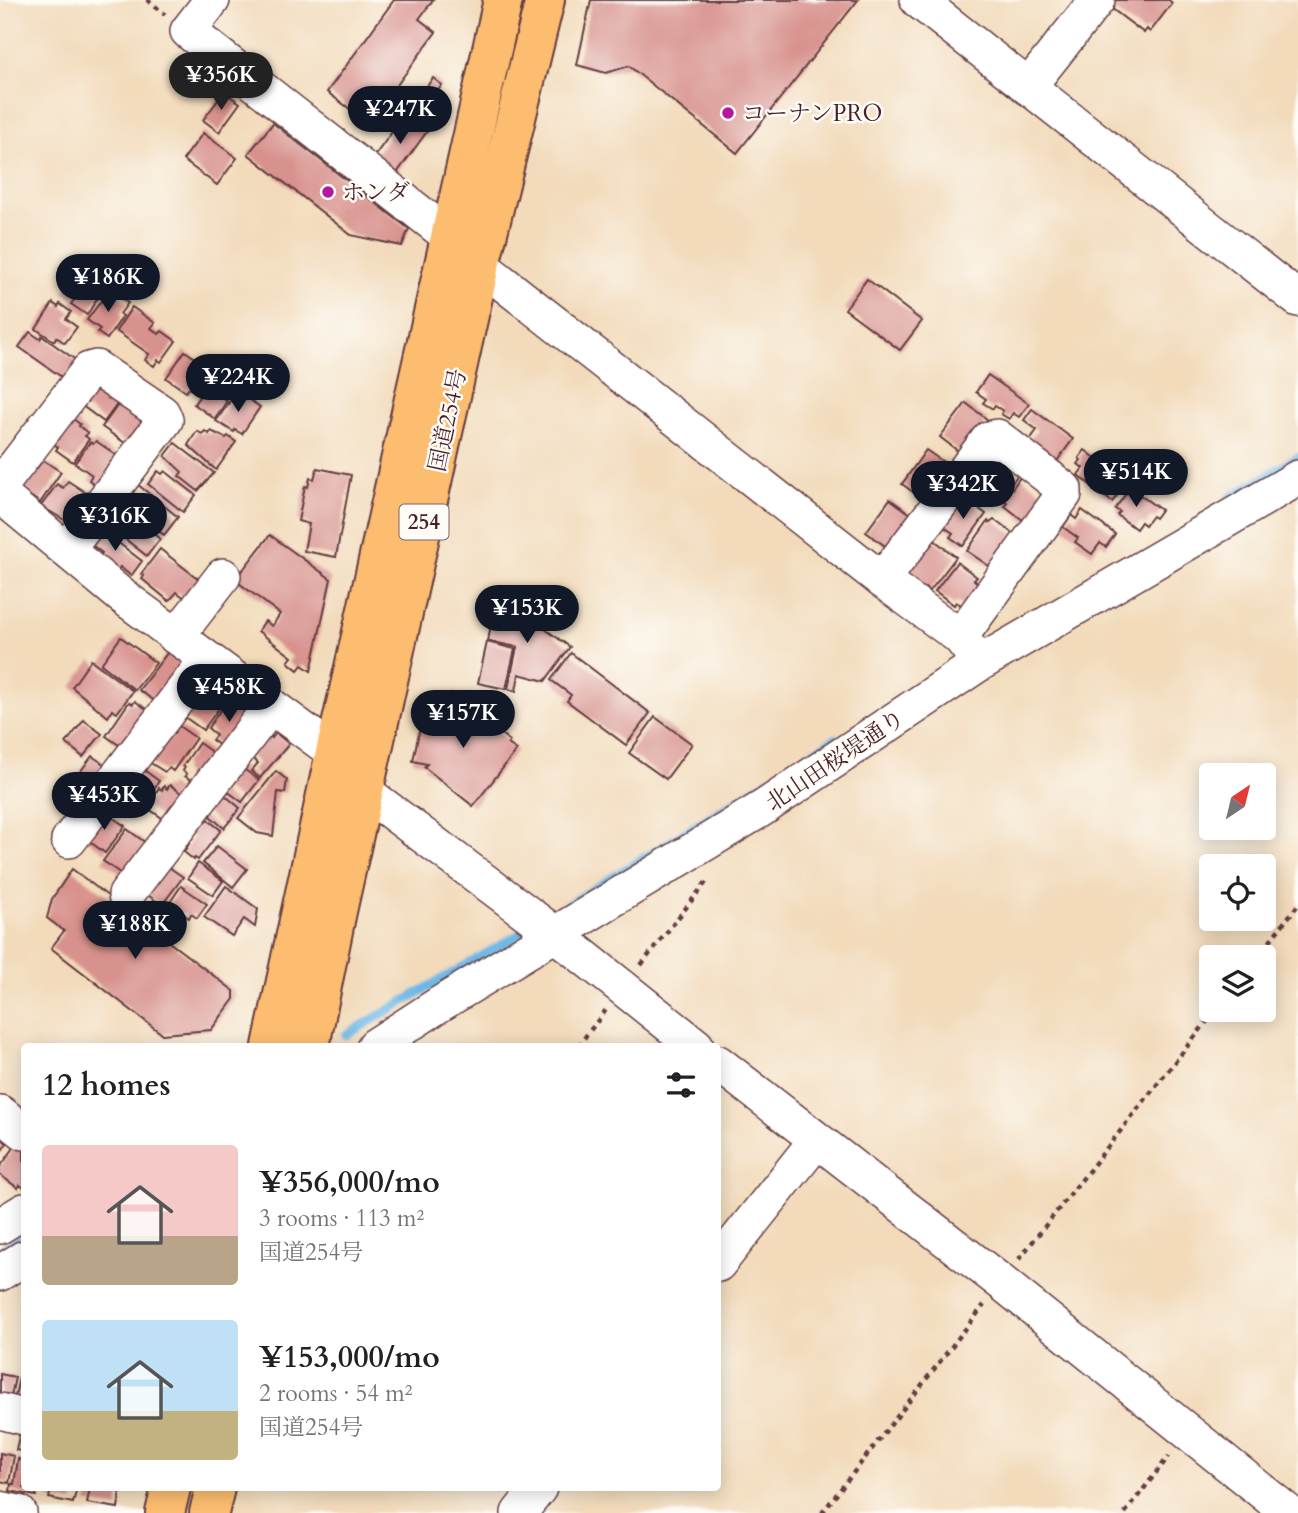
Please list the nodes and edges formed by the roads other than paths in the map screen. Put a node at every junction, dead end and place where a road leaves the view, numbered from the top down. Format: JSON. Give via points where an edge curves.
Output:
{"nodes":[{"id":1,"x":212,"y":0,"type":"edge"},
{"id":2,"x":503,"y":0,"type":"edge"},
{"id":3,"x":545,"y":0,"type":"edge"},
{"id":4,"x":918,"y":0,"type":"edge"},
{"id":5,"x":1097,"y":0,"type":"edge"},
{"id":6,"x":1028,"y":87,"type":"junction"},
{"id":7,"x":449,"y":236,"type":"junction"},
{"id":8,"x":480,"y":265,"type":"junction"},
{"id":9,"x":1298,"y":299,"type":"edge"},
{"id":10,"x":1298,"y":478,"type":"edge"},
{"id":11,"x":0,"y":486,"type":"edge"},
{"id":12,"x":0,"y":495,"type":"edge"},
{"id":13,"x":67,"y":550,"type":"junction"},
{"id":14,"x":223,"y":576,"type":"dead end"},
{"id":15,"x":883,"y":580,"type":"junction"},
{"id":16,"x":176,"y":637,"type":"junction"},
{"id":17,"x":970,"y":650,"type":"junction"},
{"id":18,"x":207,"y":660,"type":"junction"},
{"id":19,"x":271,"y":706,"type":"junction"},
{"id":20,"x":335,"y":753,"type":"junction"},
{"id":21,"x":365,"y":792,"type":"junction"},
{"id":22,"x":69,"y":840,"type":"dead end"},
{"id":23,"x":126,"y":895,"type":"dead end"},
{"id":24,"x":555,"y":934,"type":"junction"},
{"id":25,"x":273,"y":1043,"type":"edge"},
{"id":26,"x":311,"y":1043,"type":"edge"},
{"id":27,"x":380,"y":1043,"type":"edge"},
{"id":28,"x":692,"y":1043,"type":"edge"},
{"id":29,"x":721,"y":1065,"type":"edge"},
{"id":30,"x":0,"y":1113,"type":"edge"},
{"id":31,"x":21,"y":1130,"type":"edge"},
{"id":32,"x":816,"y":1141,"type":"junction"},
{"id":33,"x":21,"y":1213,"type":"edge"},
{"id":34,"x":0,"y":1226,"type":"edge"},
{"id":35,"x":21,"y":1260,"type":"edge"},
{"id":36,"x":721,"y":1260,"type":"edge"},
{"id":37,"x":0,"y":1273,"type":"edge"},
{"id":38,"x":0,"y":1411,"type":"edge"},
{"id":39,"x":21,"y":1416,"type":"edge"},
{"id":40,"x":170,"y":1491,"type":"edge"},
{"id":41,"x":214,"y":1491,"type":"edge"},
{"id":42,"x":537,"y":1491,"type":"edge"},
{"id":43,"x":0,"y":1509,"type":"edge"},
{"id":44,"x":19,"y":1513,"type":"edge"},
{"id":45,"x":165,"y":1513,"type":"edge"},
{"id":46,"x":209,"y":1513,"type":"edge"},
{"id":47,"x":519,"y":1513,"type":"edge"},
{"id":48,"x":1289,"y":1513,"type":"edge"}],
"edges":[{"from":1,"to":7,"type":"street","via":[[188,31]]},
{"from":2,"to":7,"type":"highway","name":"国道254号","number":"254"},
{"from":3,"to":8,"type":"highway","name":"国道254号","number":"254"},
{"from":4,"to":6,"type":"street"},
{"from":5,"to":6,"type":"street"},
{"from":6,"to":9,"type":"street"},
{"from":7,"to":20,"type":"highway","name":"国道254号","number":"254"},
{"from":8,"to":15,"type":"street"},
{"from":8,"to":21,"type":"highway","name":"国道254号","number":"254"},
{"from":10,"to":17,"type":"street","name":"北山田桜堤通り"},
{"from":11,"to":13,"type":"street","via":[[89,370],[96,368],[162,413],[165,420]]},
{"from":12,"to":13,"type":"street"},
{"from":13,"to":16,"type":"street"},
{"from":14,"to":16,"type":"street"},
{"from":15,"to":17,"type":"street"},
{"from":15,"to":17,"type":"street","via":[[989,439],[997,437],[1064,489]]},
{"from":16,"to":18,"type":"street"},
{"from":17,"to":24,"type":"street","name":"北山田桜堤通り","via":[[763,808]]},
{"from":18,"to":19,"type":"street"},
{"from":18,"to":22,"type":"street"},
{"from":19,"to":20,"type":"street"},
{"from":19,"to":23,"type":"street"},
{"from":20,"to":25,"type":"highway","name":"国道254号","number":"254"},
{"from":21,"to":24,"type":"street"},
{"from":21,"to":26,"type":"highway","name":"国道254号","number":"254"},
{"from":24,"to":27,"type":"street","name":"北山田桜堤通り"},
{"from":24,"to":28,"type":"street"},
{"from":29,"to":32,"type":"street"},
{"from":30,"to":31,"type":"street"},
{"from":32,"to":36,"type":"street"},
{"from":32,"to":48,"type":"street","via":[[1001,1282]]},
{"from":33,"to":34,"type":"street"},
{"from":35,"to":37,"type":"street"},
{"from":38,"to":39,"type":"street"},
{"from":40,"to":45,"type":"highway"},
{"from":41,"to":46,"type":"highway"},
{"from":42,"to":47,"type":"street"},
{"from":43,"to":44,"type":"street"}]}
